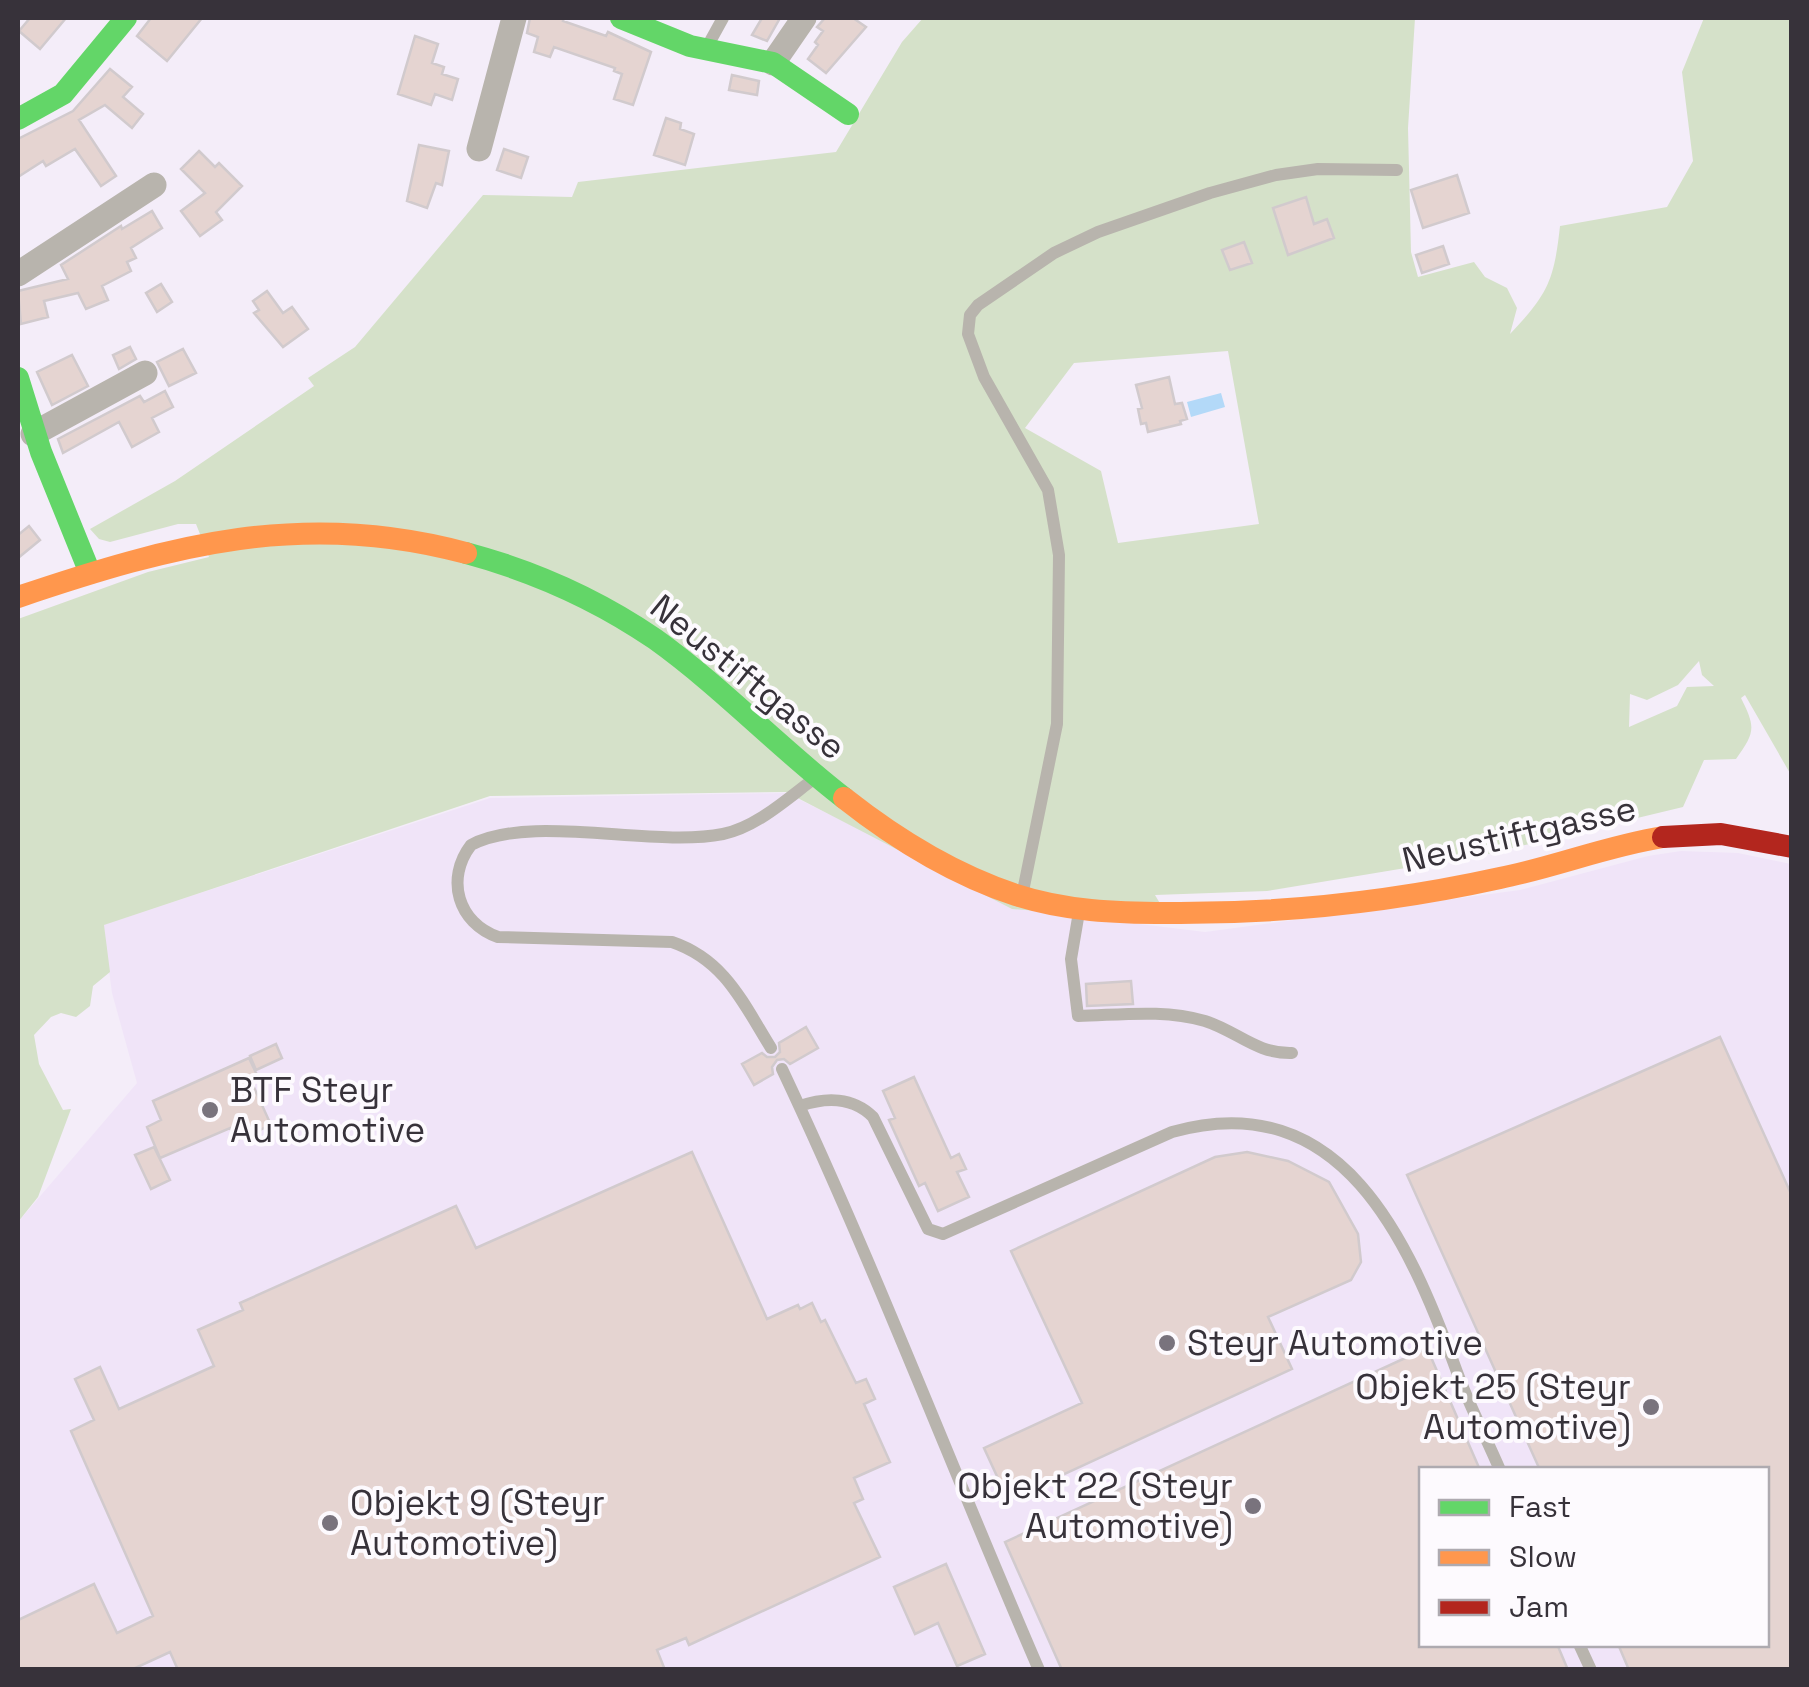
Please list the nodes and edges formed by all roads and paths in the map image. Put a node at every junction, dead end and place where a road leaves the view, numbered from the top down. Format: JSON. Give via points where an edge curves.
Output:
{"nodes":[{"id":1,"x":126,"y":18,"type":"edge"},
{"id":2,"x":514,"y":18,"type":"edge"},
{"id":3,"x":621,"y":18,"type":"edge"},
{"id":4,"x":723,"y":18,"type":"edge"},
{"id":5,"x":804,"y":18,"type":"edge"},
{"id":6,"x":706,"y":50,"type":"junction"},
{"id":7,"x":774,"y":64,"type":"junction"},
{"id":8,"x":848,"y":114,"type":"dead end"},
{"id":9,"x":18,"y":119,"type":"edge"},
{"id":10,"x":479,"y":150,"type":"dead end"},
{"id":11,"x":1397,"y":170,"type":"dead end"},
{"id":12,"x":154,"y":185,"type":"dead end"},
{"id":13,"x":18,"y":274,"type":"edge"},
{"id":14,"x":145,"y":372,"type":"dead end"},
{"id":15,"x":18,"y":378,"type":"edge"},
{"id":16,"x":33,"y":434,"type":"junction"},
{"id":17,"x":90,"y":573,"type":"junction"},
{"id":18,"x":18,"y":598,"type":"edge"},
{"id":19,"x":816,"y":778,"type":"junction"},
{"id":20,"x":1792,"y":847,"type":"edge"},
{"id":21,"x":1021,"y":899,"type":"junction"},
{"id":22,"x":1079,"y":910,"type":"junction"},
{"id":23,"x":770,"y":1048,"type":"dead end"},
{"id":24,"x":1292,"y":1053,"type":"dead end"},
{"id":25,"x":782,"y":1068,"type":"dead end"},
{"id":26,"x":800,"y":1106,"type":"junction"},
{"id":27,"x":1499,"y":1467,"type":"edge"},
{"id":28,"x":1038,"y":1670,"type":"edge"}],
"edges":[{"from":1,"to":9,"type":"street","via":[[63,94]]},
{"from":2,"to":10,"type":"street"},
{"from":3,"to":6,"type":"street"},
{"from":4,"to":6,"type":"lane"},
{"from":5,"to":7,"type":"street"},
{"from":6,"to":7,"type":"street"},
{"from":7,"to":8,"type":"street"},
{"from":11,"to":21,"type":"lane","via":[[1318,168],[1210,193],[1054,253],[970,315],[968,334],[984,378],[1048,490],[1059,555],[1057,724]]},
{"from":12,"to":13,"type":"street"},
{"from":14,"to":16,"type":"street"},
{"from":15,"to":16,"type":"street"},
{"from":16,"to":17,"type":"street"},
{"from":17,"to":18,"type":"street","name":"Neustiftgasse"},
{"from":17,"to":19,"type":"street","name":"Neustiftgasse","via":[[178,548],[266,534],[374,536],[484,557],[564,587],[639,629],[698,672]]},
{"from":19,"to":21,"type":"street","name":"Neustiftgasse","via":[[940,865]]},
{"from":19,"to":23,"type":"lane","via":[[743,828],[722,834],[512,833],[470,845],[458,868],[463,910],[490,935],[672,942],[696,950],[718,968]]},
{"from":20,"to":22,"type":"street","name":"Neustiftgasse","via":[[1700,833],[1381,900],[1240,912]]},
{"from":21,"to":22,"type":"street","name":"Neustiftgasse"},
{"from":22,"to":24,"type":"lane","via":[[1071,959],[1078,1016],[1170,1013],[1209,1022],[1271,1054]]},
{"from":25,"to":26,"type":"lane"},
{"from":26,"to":27,"type":"lane","via":[[829,1100],[862,1107],[878,1126],[928,1229],[942,1234],[1185,1128],[1231,1122],[1294,1133],[1350,1175],[1401,1240]]},
{"from":26,"to":28,"type":"lane"}]}
